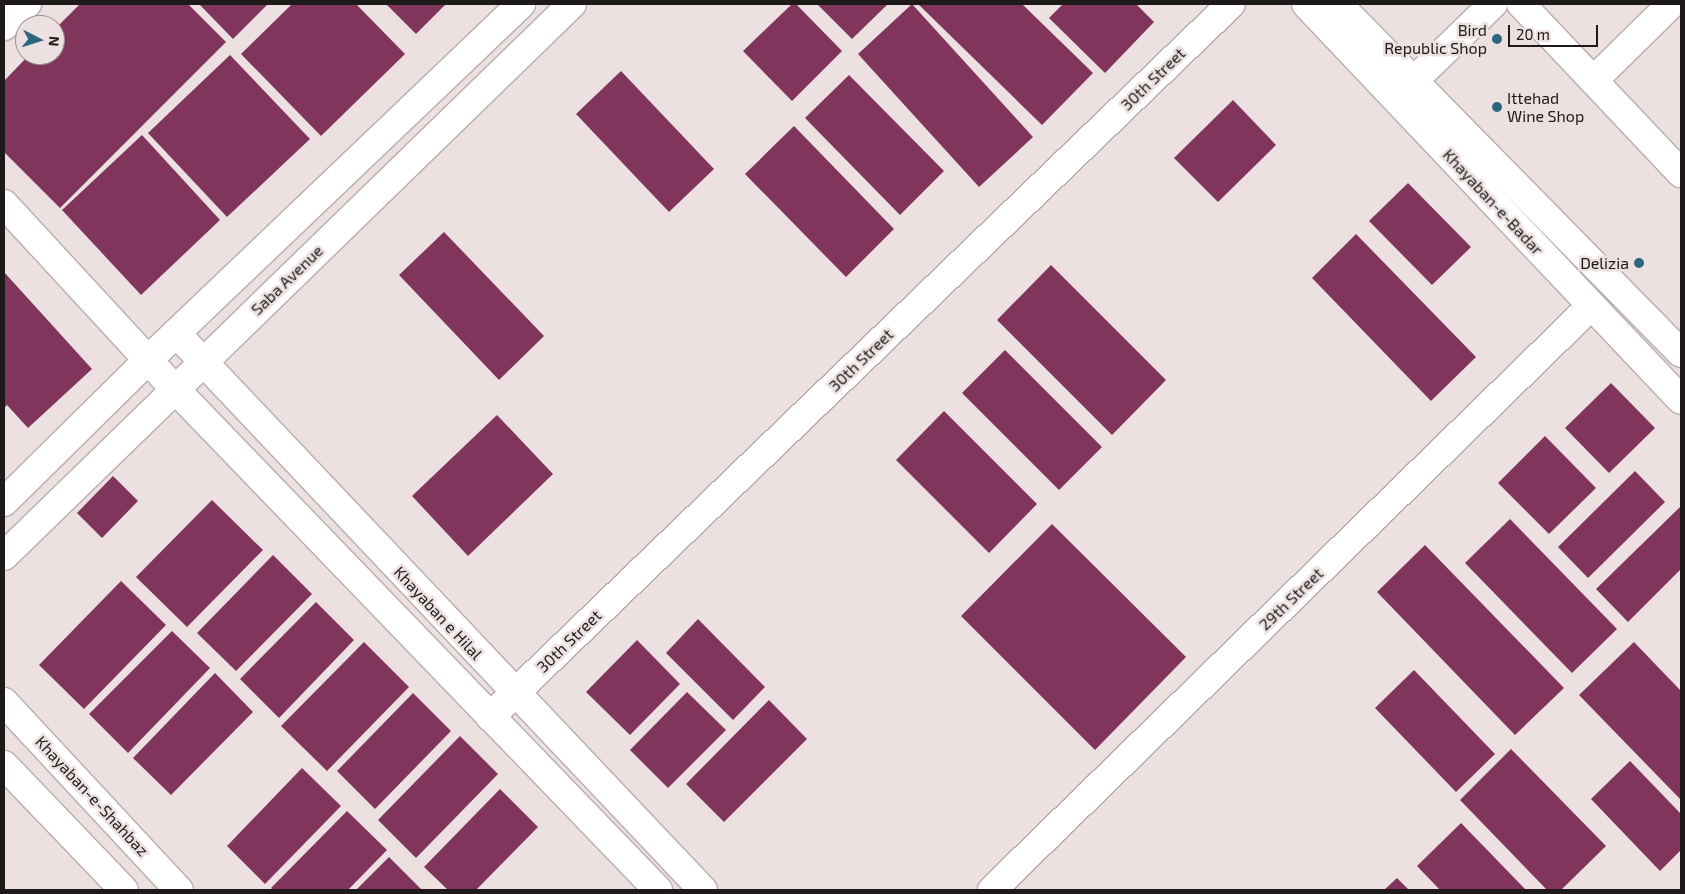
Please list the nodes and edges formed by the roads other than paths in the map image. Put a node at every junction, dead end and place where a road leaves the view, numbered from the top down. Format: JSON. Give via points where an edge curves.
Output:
{"nodes":[{"id":1,"x":27,"y":4,"type":"edge"},
{"id":2,"x":521,"y":4,"type":"edge"},
{"id":3,"x":572,"y":4,"type":"edge"},
{"id":4,"x":1231,"y":4,"type":"edge"},
{"id":5,"x":1306,"y":4,"type":"edge"},
{"id":6,"x":1338,"y":4,"type":"edge"},
{"id":7,"x":1493,"y":4,"type":"edge"},
{"id":8,"x":1521,"y":4,"type":"edge"},
{"id":9,"x":1671,"y":4,"type":"edge"},
{"id":10,"x":4,"y":26,"type":"edge"},
{"id":11,"x":1594,"y":80,"type":"junction"},
{"id":12,"x":1405,"y":89,"type":"junction"},
{"id":13,"x":1676,"y":158,"type":"edge"},
{"id":14,"x":4,"y":204,"type":"edge"},
{"id":15,"x":1590,"y":307,"type":"junction"},
{"id":16,"x":176,"y":333,"type":"junction"},
{"id":17,"x":1681,"y":353,"type":"edge"},
{"id":18,"x":148,"y":360,"type":"junction"},
{"id":19,"x":202,"y":362,"type":"junction"},
{"id":20,"x":174,"y":389,"type":"junction"},
{"id":21,"x":1681,"y":400,"type":"edge"},
{"id":22,"x":4,"y":502,"type":"edge"},
{"id":23,"x":4,"y":556,"type":"edge"},
{"id":24,"x":514,"y":693,"type":"junction"},
{"id":25,"x":4,"y":702,"type":"edge"},
{"id":26,"x":490,"y":717,"type":"junction"},
{"id":27,"x":4,"y":765,"type":"edge"},
{"id":28,"x":124,"y":890,"type":"edge"},
{"id":29,"x":179,"y":890,"type":"edge"},
{"id":30,"x":658,"y":890,"type":"edge"},
{"id":31,"x":703,"y":890,"type":"edge"},
{"id":32,"x":992,"y":890,"type":"edge"}],
"edges":[{"from":1,"to":10,"type":"street"},
{"from":2,"to":16,"type":"street"},
{"from":3,"to":19,"type":"street","name":"Saba Avenue"},
{"from":4,"to":24,"type":"street","name":"30th Street"},
{"from":5,"to":12,"type":"street","name":"Khayaban-e-Badar"},
{"from":6,"to":12,"type":"street","name":"Khayaban-e-Badar"},
{"from":7,"to":12,"type":"street"},
{"from":8,"to":11,"type":"street"},
{"from":9,"to":11,"type":"street"},
{"from":11,"to":13,"type":"street"},
{"from":12,"to":15,"type":"street","name":"Khayaban-e-Badar"},
{"from":12,"to":17,"type":"street","name":"Khayaban-e-Badar"},
{"from":14,"to":18,"type":"street","name":"Khayaban e Hilal"},
{"from":15,"to":21,"type":"street","name":"Khayaban-e-Badar"},
{"from":15,"to":32,"type":"street","name":"29th Street"},
{"from":16,"to":18,"type":"street"},
{"from":16,"to":19,"type":"street","name":"Khayaban e Hilal"},
{"from":18,"to":20,"type":"street","name":"Khayaban e Hilal"},
{"from":18,"to":22,"type":"street"},
{"from":19,"to":20,"type":"street","name":"Saba Avenue"},
{"from":19,"to":24,"type":"street","name":"Khayaban e Hilal"},
{"from":20,"to":23,"type":"street","name":"Saba Avenue"},
{"from":20,"to":26,"type":"street","name":"Khayaban e Hilal"},
{"from":24,"to":26,"type":"street","name":"30th Street"},
{"from":24,"to":31,"type":"street","name":"Khayaban e Hilal"},
{"from":25,"to":29,"type":"street","name":"Khayaban-e-Shahbaz"},
{"from":26,"to":30,"type":"street","name":"Khayaban e Hilal"},
{"from":27,"to":28,"type":"street"}]}
